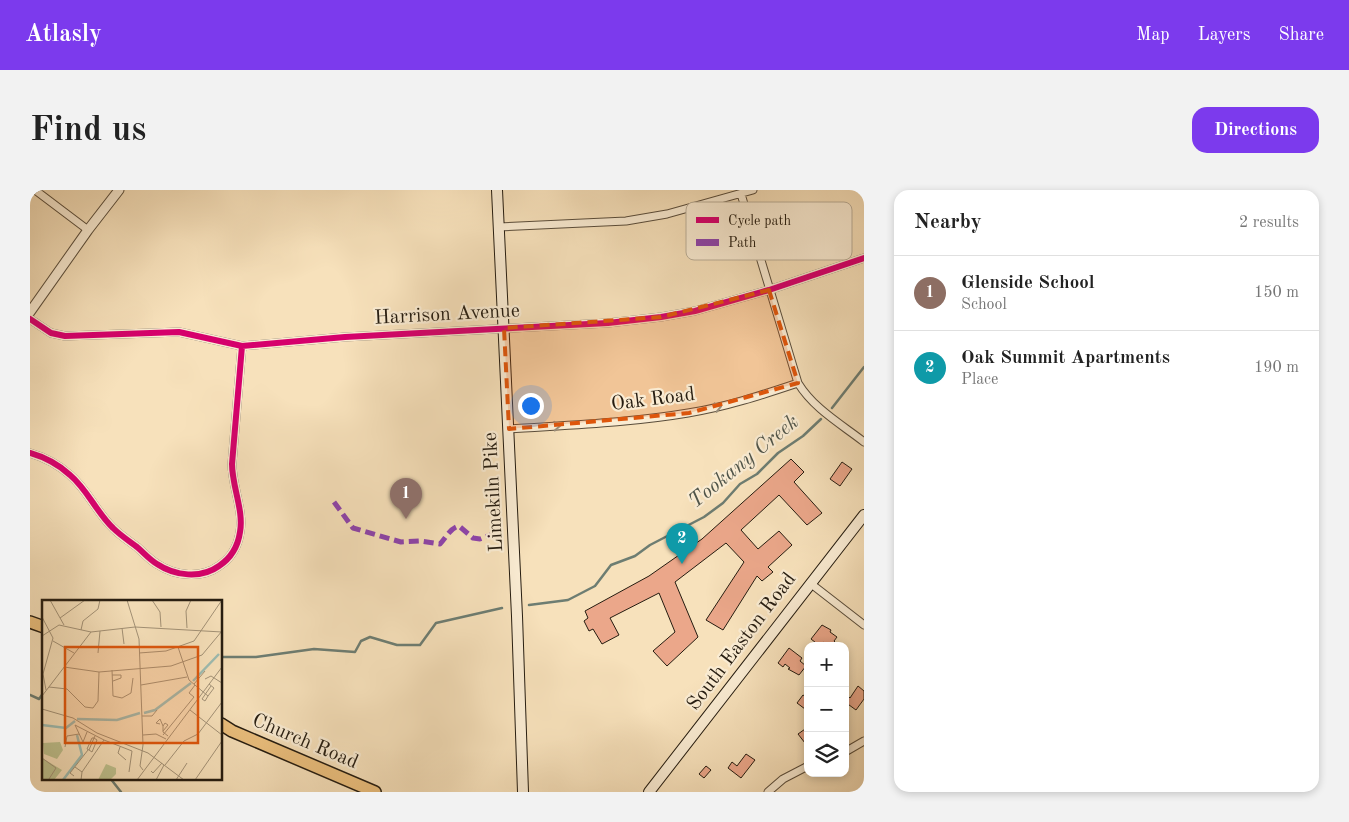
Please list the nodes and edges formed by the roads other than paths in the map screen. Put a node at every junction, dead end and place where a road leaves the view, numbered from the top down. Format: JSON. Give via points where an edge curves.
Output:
{"nodes":[{"id":1,"x":35,"y":190,"type":"edge"},
{"id":2,"x":119,"y":190,"type":"edge"},
{"id":3,"x":497,"y":190,"type":"edge"},
{"id":4,"x":753,"y":190,"type":"edge"},
{"id":5,"x":741,"y":194,"type":"junction"},
{"id":6,"x":711,"y":202,"type":"edge"},
{"id":7,"x":743,"y":202,"type":"edge"},
{"id":8,"x":686,"y":209,"type":"edge"},
{"id":9,"x":499,"y":227,"type":"junction"},
{"id":10,"x":88,"y":230,"type":"junction"},
{"id":11,"x":864,"y":258,"type":"edge"},
{"id":12,"x":761,"y":260,"type":"edge"},
{"id":13,"x":770,"y":290,"type":"junction"},
{"id":14,"x":30,"y":312,"type":"edge"},
{"id":15,"x":30,"y":319,"type":"edge"},
{"id":16,"x":504,"y":328,"type":"junction"},
{"id":17,"x":242,"y":346,"type":"junction"},
{"id":18,"x":798,"y":383,"type":"junction"},
{"id":19,"x":509,"y":429,"type":"junction"},
{"id":20,"x":864,"y":442,"type":"edge"},
{"id":21,"x":30,"y":453,"type":"edge"},
{"id":22,"x":864,"y":515,"type":"edge"},
{"id":23,"x":810,"y":583,"type":"junction"},
{"id":24,"x":30,"y":622,"type":"edge"},
{"id":25,"x":864,"y":625,"type":"edge"},
{"id":26,"x":42,"y":626,"type":"edge"},
{"id":27,"x":222,"y":725,"type":"edge"},
{"id":28,"x":864,"y":741,"type":"edge"},
{"id":29,"x":849,"y":750,"type":"edge"},
{"id":30,"x":804,"y":768,"type":"edge"},
{"id":31,"x":376,"y":792,"type":"edge"},
{"id":32,"x":523,"y":792,"type":"edge"},
{"id":33,"x":649,"y":792,"type":"edge"},
{"id":34,"x":768,"y":792,"type":"edge"}],
"edges":[{"from":1,"to":10,"type":"street"},
{"from":2,"to":10,"type":"street"},
{"from":3,"to":9,"type":"main road","name":"Limekiln Pike"},
{"from":4,"to":5,"type":"street"},
{"from":5,"to":6,"type":"street"},
{"from":5,"to":7,"type":"street"},
{"from":8,"to":9,"type":"street","via":[[626,221]]},
{"from":9,"to":16,"type":"main road","name":"Limekiln Pike"},
{"from":10,"to":14,"type":"street"},
{"from":11,"to":13,"type":"street","name":"Harrison Avenue"},
{"from":12,"to":13,"type":"street"},
{"from":13,"to":16,"type":"street","name":"Harrison Avenue","via":[[661,317]]},
{"from":13,"to":18,"type":"street"},
{"from":15,"to":17,"type":"street","name":"Harrison Avenue","via":[[51,333],[65,336],[179,332]]},
{"from":16,"to":17,"type":"street","name":"Harrison Avenue"},
{"from":16,"to":19,"type":"main road","name":"Limekiln Pike"},
{"from":17,"to":21,"type":"street","via":[[232,464],[241,525],[232,555],[216,568],[193,575],[160,566],[113,528],[71,476]]},
{"from":19,"to":18,"type":"street","name":"Oak Road","one_way":true,"via":[[632,421],[688,413]]},
{"from":18,"to":20,"type":"street","via":[[820,409]]},
{"from":19,"to":32,"type":"main road","name":"Limekiln Pike"},
{"from":22,"to":23,"type":"main road","name":"South Easton Road"},
{"from":23,"to":25,"type":"street"},
{"from":23,"to":33,"type":"main road","name":"South Easton Road"},
{"from":24,"to":26,"type":"main road"},
{"from":27,"to":31,"type":"main road","name":"Church Road"},
{"from":28,"to":29,"type":"street"},
{"from":30,"to":34,"type":"street","via":[[783,779]]}]}
